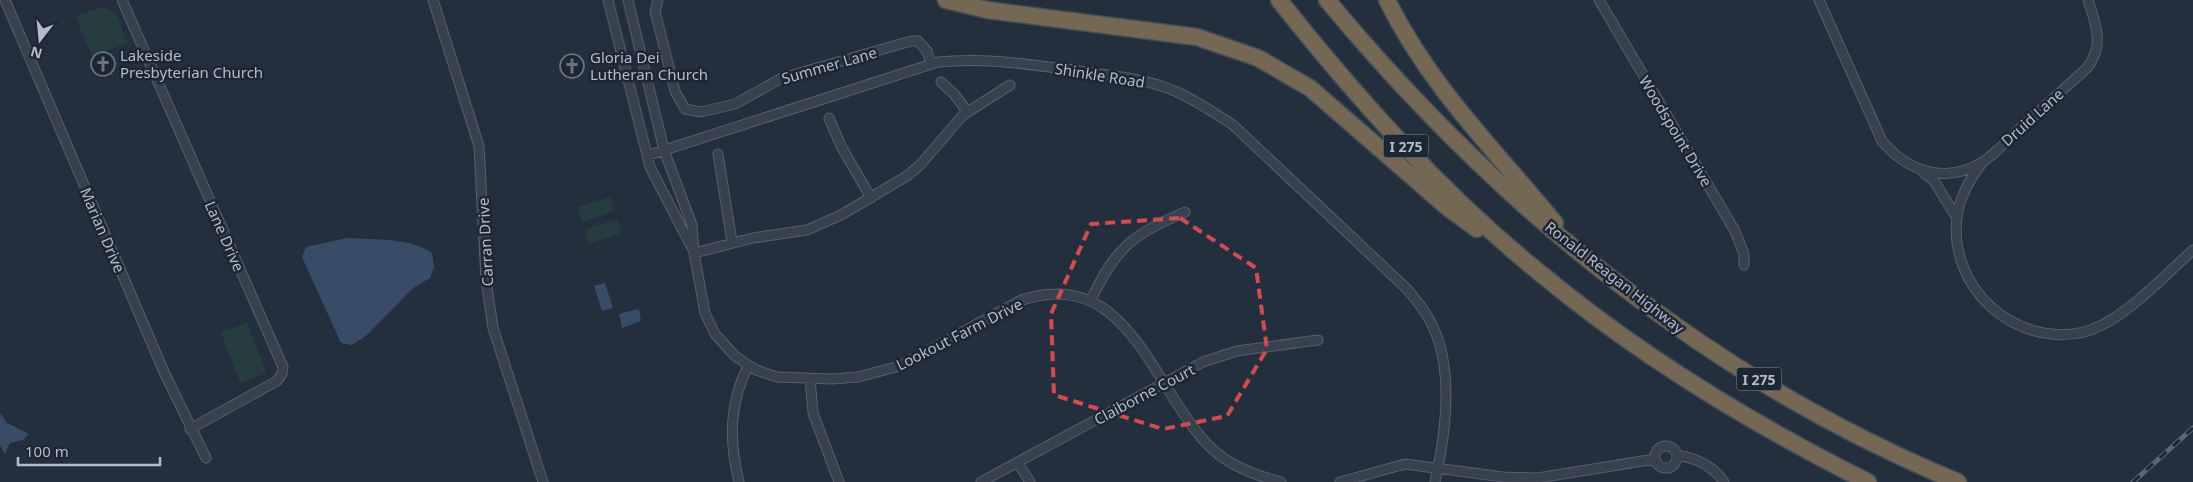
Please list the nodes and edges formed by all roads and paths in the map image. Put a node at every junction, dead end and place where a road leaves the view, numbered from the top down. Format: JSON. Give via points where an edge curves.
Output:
{"nodes":[{"id":1,"x":6,"y":0,"type":"edge"},
{"id":2,"x":122,"y":0,"type":"edge"},
{"id":3,"x":433,"y":0,"type":"edge"},
{"id":4,"x":608,"y":0,"type":"edge"},
{"id":5,"x":628,"y":0,"type":"edge"},
{"id":6,"x":658,"y":0,"type":"edge"},
{"id":7,"x":946,"y":0,"type":"edge"},
{"id":8,"x":1327,"y":0,"type":"edge"},
{"id":9,"x":1387,"y":0,"type":"edge"},
{"id":10,"x":1599,"y":0,"type":"edge"},
{"id":11,"x":1819,"y":0,"type":"edge"},
{"id":12,"x":2088,"y":0,"type":"edge"},
{"id":13,"x":1279,"y":3,"type":"edge"},
{"id":14,"x":931,"y":64,"type":"junction"},
{"id":15,"x":941,"y":82,"type":"dead end"},
{"id":16,"x":1010,"y":85,"type":"dead end"},
{"id":17,"x":968,"y":112,"type":"junction"},
{"id":18,"x":829,"y":118,"type":"dead end"},
{"id":19,"x":664,"y":150,"type":"junction"},
{"id":20,"x":718,"y":154,"type":"dead end"},
{"id":21,"x":648,"y":155,"type":"junction"},
{"id":22,"x":1984,"y":161,"type":"junction"},
{"id":23,"x":1918,"y":169,"type":"junction"},
{"id":24,"x":871,"y":198,"type":"junction"},
{"id":25,"x":1185,"y":212,"type":"dead end"},
{"id":26,"x":1957,"y":218,"type":"junction"},
{"id":27,"x":732,"y":242,"type":"junction"},
{"id":28,"x":1577,"y":250,"type":"junction"},
{"id":29,"x":2193,"y":250,"type":"edge"},
{"id":30,"x":694,"y":253,"type":"junction"},
{"id":31,"x":1744,"y":265,"type":"dead end"},
{"id":32,"x":1539,"y":273,"type":"junction"},
{"id":33,"x":1091,"y":300,"type":"junction"},
{"id":34,"x":1318,"y":340,"type":"dead end"},
{"id":35,"x":748,"y":366,"type":"junction"},
{"id":36,"x":810,"y":379,"type":"junction"},
{"id":37,"x":1164,"y":382,"type":"junction"},
{"id":38,"x":190,"y":429,"type":"junction"},
{"id":39,"x":1677,"y":455,"type":"junction"},
{"id":40,"x":206,"y":458,"type":"dead end"},
{"id":41,"x":1655,"y":459,"type":"junction"},
{"id":42,"x":1018,"y":463,"type":"junction"},
{"id":43,"x":1437,"y":470,"type":"junction"},
{"id":44,"x":543,"y":482,"type":"edge"},
{"id":45,"x":739,"y":482,"type":"edge"},
{"id":46,"x":839,"y":482,"type":"edge"},
{"id":47,"x":981,"y":482,"type":"edge"},
{"id":48,"x":1030,"y":482,"type":"edge"},
{"id":49,"x":1281,"y":482,"type":"edge"},
{"id":50,"x":1340,"y":482,"type":"edge"},
{"id":51,"x":1434,"y":482,"type":"edge"},
{"id":52,"x":1724,"y":482,"type":"edge"},
{"id":53,"x":1868,"y":482,"type":"edge"},
{"id":54,"x":1958,"y":482,"type":"edge"}],
"edges":[{"from":1,"to":38,"type":"street","name":"Marian Drive"},
{"from":2,"to":38,"type":"street","name":"Lane Drive","via":[[283,367],[277,380]]},
{"from":3,"to":44,"type":"street","name":"Carran Drive","via":[[479,146],[488,298],[493,328]]},
{"from":4,"to":21,"type":"street","name":"Lookout Farm Drive"},
{"from":5,"to":19,"type":"street","name":"Lookout Farm Drive"},
{"from":6,"to":14,"type":"street","name":"Summer Lane","via":[[656,11],[675,91],[680,103],[692,112],[734,104],[782,78],[911,41],[918,41],[927,51]]},
{"from":7,"to":32,"type":"highway","via":[[987,10],[1197,37],[1258,58],[1310,88],[1447,207]]},
{"from":8,"to":28,"type":"highway","name":"Ronald Reagan Highway","number":"I 275","via":[[1434,122],[1525,208]]},
{"from":9,"to":28,"type":"highway","via":[[1408,39],[1461,115]]},
{"from":10,"to":31,"type":"street","name":"Woodspoint Drive","via":[[1735,230],[1744,254]]},
{"from":11,"to":23,"type":"street","via":[[1882,141],[1895,156]]},
{"from":12,"to":22,"type":"street","name":"Druid Lane","via":[[2097,28],[2098,49],[2087,68]]},
{"from":13,"to":32,"type":"highway","number":"I 275","via":[[1413,154],[1481,222]]},
{"from":14,"to":19,"type":"street","name":"Shinkle Road"},
{"from":14,"to":43,"type":"street","name":"Shinkle Road","via":[[982,60],[1132,78],[1176,92],[1233,125],[1408,289],[1428,316],[1438,341],[1443,369],[1445,413]]},
{"from":15,"to":17,"type":"street"},
{"from":16,"to":17,"type":"street"},
{"from":17,"to":24,"type":"street","via":[[921,164]]},
{"from":18,"to":24,"type":"street"},
{"from":19,"to":21,"type":"street","name":"Shinkle Road"},
{"from":19,"to":30,"type":"street","name":"Lookout Farm Drive","via":[[690,216]]},
{"from":20,"to":27,"type":"street"},
{"from":21,"to":30,"type":"street","name":"Lookout Farm Drive","via":[[656,183]]},
{"from":22,"to":23,"type":"street","name":"Druid Lane","via":[[1942,174]]},
{"from":22,"to":26,"type":"street","via":[[1966,187]]},
{"from":23,"to":26,"type":"street","via":[[1934,180]]},
{"from":24,"to":27,"type":"street","via":[[841,216],[807,230]]},
{"from":25,"to":33,"type":"street","via":[[1154,227],[1122,249],[1104,271]]},
{"from":26,"to":29,"type":"street","via":[[1959,252],[1966,275],[1976,291],[1999,315],[2030,331],[2059,335],[2098,328],[2120,314]]},
{"from":27,"to":30,"type":"street"},
{"from":28,"to":54,"type":"highway","name":"Ronald Reagan Highway","number":"I 275","via":[[1714,352],[1789,398],[1894,453]]},
{"from":30,"to":35,"type":"street","name":"Lookout Farm Drive","via":[[710,326],[727,349]]},
{"from":32,"to":53,"type":"highway","number":"I 275","via":[[1631,343],[1758,423]]},
{"from":33,"to":36,"type":"street","name":"Lookout Farm Drive","via":[[1060,293],[1037,295],[1019,301],[900,366],[858,377]]},
{"from":33,"to":37,"type":"street","name":"Lookout Farm Drive","via":[[1124,326]]},
{"from":34,"to":37,"type":"street","name":"Claiborne Court","via":[[1222,354]]},
{"from":35,"to":36,"type":"street","name":"Lookout Farm Drive","via":[[777,377]]},
{"from":35,"to":45,"type":"street","via":[[736,394],[731,422]]},
{"from":36,"to":46,"type":"street","via":[[813,413]]},
{"from":37,"to":42,"type":"street","name":"Claiborne Court"},
{"from":37,"to":49,"type":"street","name":"Lookout Farm Drive","via":[[1208,444],[1236,466]]},
{"from":38,"to":40,"type":"street","name":"Marian Drive"},
{"from":39,"to":41,"type":"street","via":[[1674,449],[1664,446],[1656,452]]},
{"from":39,"to":41,"type":"street","via":[[1673,466],[1666,468],[1659,466]]},
{"from":39,"to":52,"type":"street","via":[[1702,463]]},
{"from":41,"to":43,"type":"street","via":[[1521,479]]},
{"from":42,"to":47,"type":"street","name":"Claiborne Court"},
{"from":42,"to":48,"type":"street"},
{"from":43,"to":50,"type":"street","via":[[1405,464]]},
{"from":43,"to":51,"type":"street","name":"Shinkle Road"}]}
